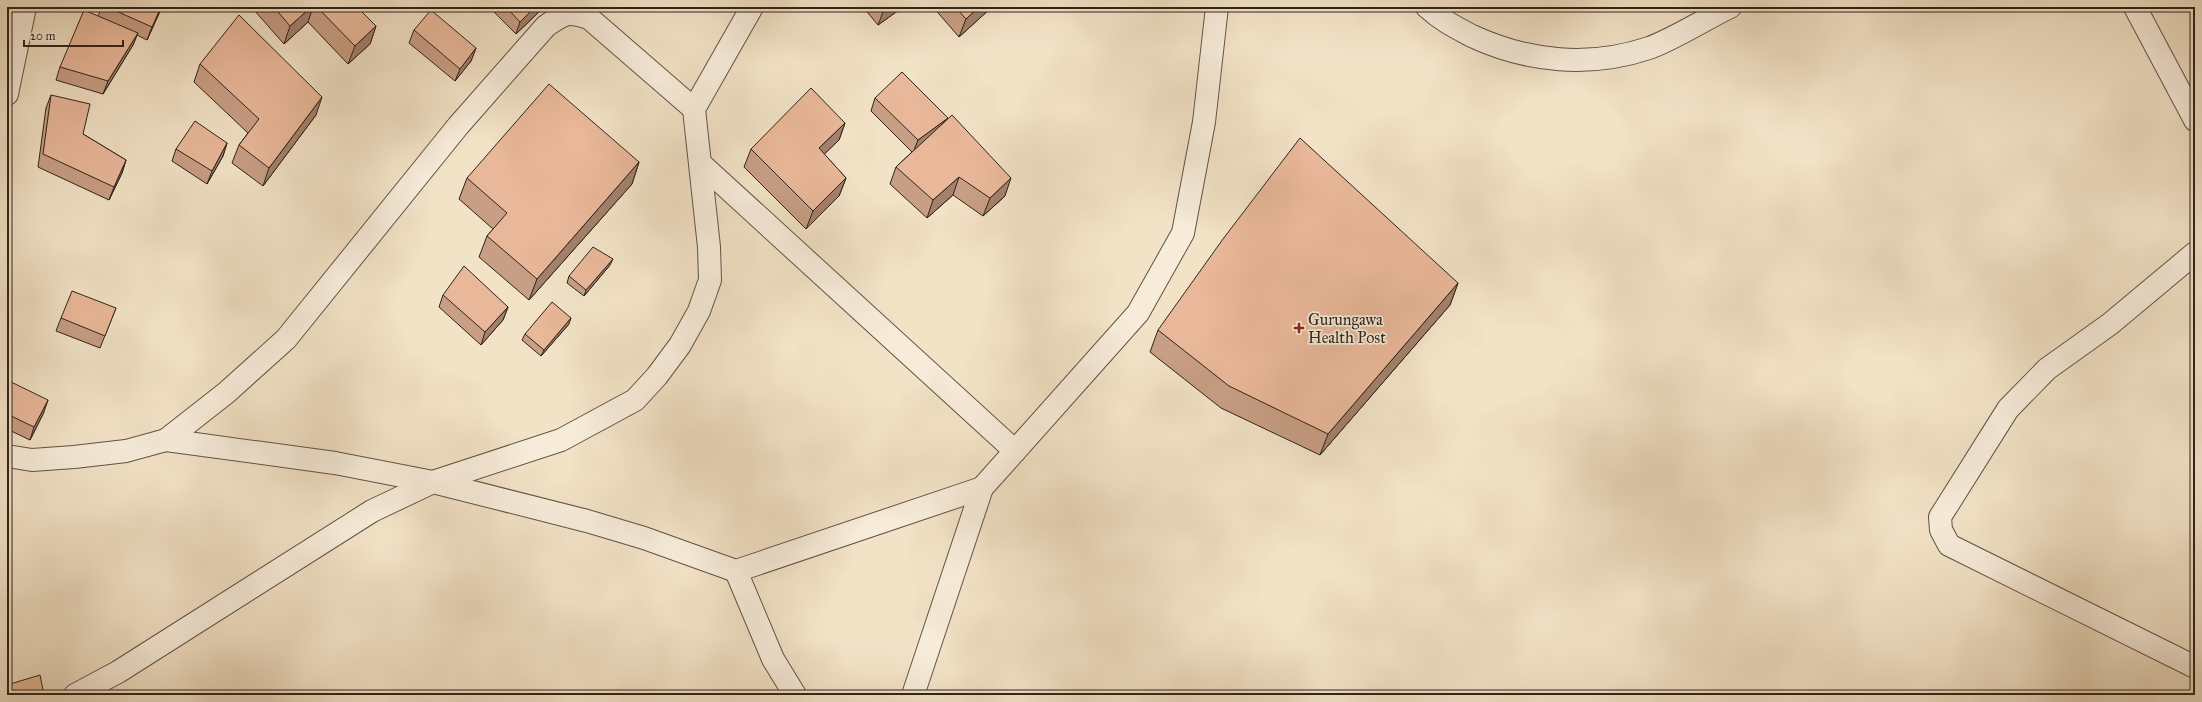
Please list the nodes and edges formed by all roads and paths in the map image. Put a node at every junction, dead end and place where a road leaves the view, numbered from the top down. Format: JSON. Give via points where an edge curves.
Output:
{"nodes":[{"id":1,"x":25,"y":7,"type":"edge"},
{"id":2,"x":752,"y":7,"type":"edge"},
{"id":3,"x":1217,"y":7,"type":"edge"},
{"id":4,"x":1426,"y":7,"type":"edge"},
{"id":5,"x":1730,"y":7,"type":"edge"},
{"id":6,"x":2140,"y":9,"type":"edge"},
{"id":7,"x":562,"y":10,"type":"edge"},
{"id":8,"x":7,"y":94,"type":"edge"},
{"id":9,"x":694,"y":108,"type":"junction"},
{"id":10,"x":2195,"y":120,"type":"edge"},
{"id":11,"x":701,"y":164,"type":"junction"},
{"id":12,"x":2195,"y":252,"type":"edge"},
{"id":13,"x":166,"y":440,"type":"junction"},
{"id":14,"x":1015,"y":451,"type":"junction"},
{"id":15,"x":7,"y":456,"type":"edge"},
{"id":16,"x":433,"y":482,"type":"junction"},
{"id":17,"x":982,"y":488,"type":"junction"},
{"id":18,"x":736,"y":571,"type":"junction"},
{"id":19,"x":2195,"y":667,"type":"edge"},
{"id":20,"x":75,"y":695,"type":"edge"},
{"id":21,"x":795,"y":695,"type":"edge"},
{"id":22,"x":913,"y":695,"type":"edge"}],
"edges":[{"from":1,"to":8,"type":"street"},
{"from":2,"to":9,"type":"street"},
{"from":3,"to":14,"type":"street","via":[[1204,122],[1183,233],[1138,313]]},
{"from":4,"to":5,"type":"street","via":[[1441,21],[1489,44],[1531,57],[1573,61],[1612,58],[1650,48]]},
{"from":6,"to":10,"type":"street"},
{"from":7,"to":9,"type":"street","via":[[589,18]]},
{"from":7,"to":13,"type":"street","via":[[458,126],[286,339],[226,393]]},
{"from":9,"to":11,"type":"street"},
{"from":11,"to":14,"type":"street"},
{"from":11,"to":16,"type":"street","via":[[710,280],[699,311],[680,345],[657,376],[635,400],[561,440]]},
{"from":12,"to":19,"type":"street","via":[[2110,324],[2047,369],[2008,409],[1940,517],[1940,530],[1949,545]]},
{"from":13,"to":15,"type":"street","via":[[126,451],[74,457],[32,460]]},
{"from":13,"to":16,"type":"street","via":[[335,463]]},
{"from":14,"to":17,"type":"street"},
{"from":16,"to":18,"type":"street","via":[[587,521],[644,538]]},
{"from":16,"to":20,"type":"street","via":[[372,511],[118,672]]},
{"from":17,"to":18,"type":"street"},
{"from":17,"to":22,"type":"street"},
{"from":18,"to":21,"type":"street","via":[[774,659]]}]}
